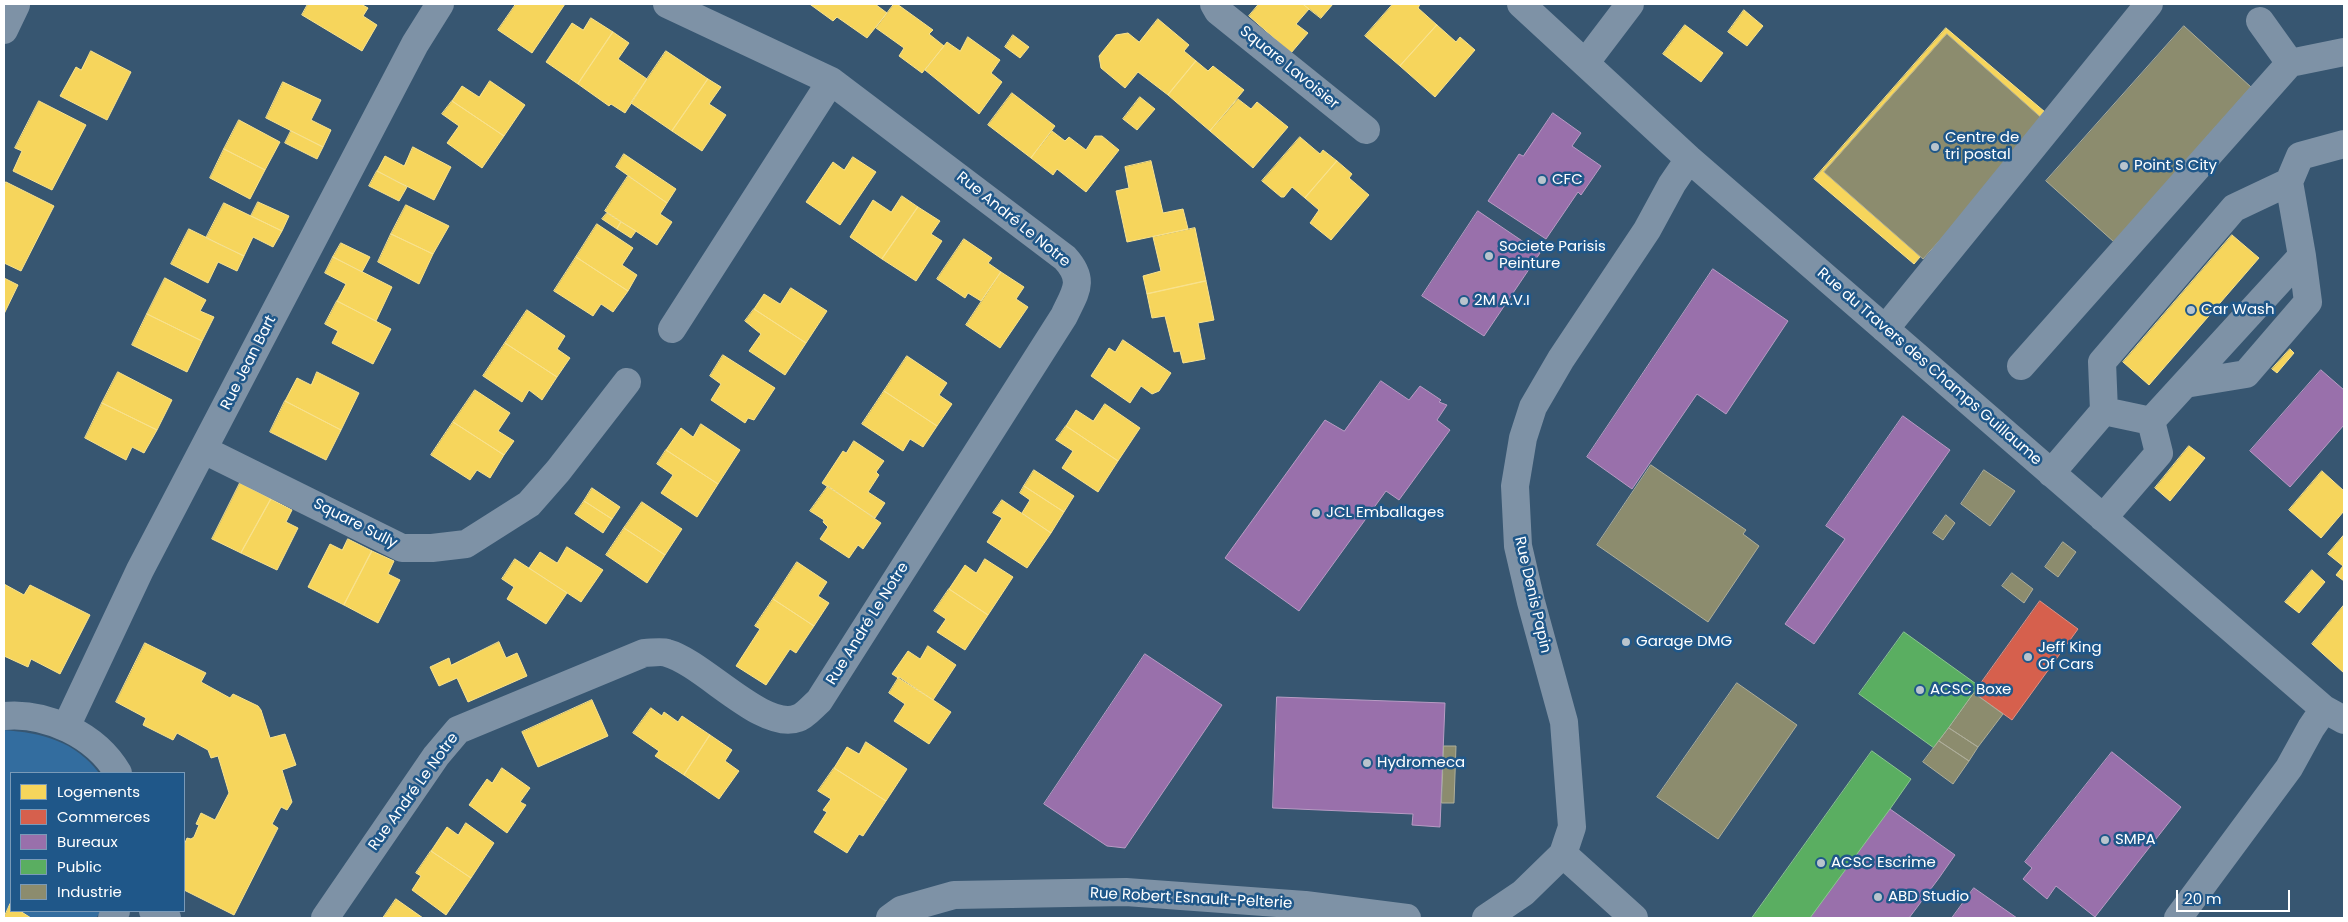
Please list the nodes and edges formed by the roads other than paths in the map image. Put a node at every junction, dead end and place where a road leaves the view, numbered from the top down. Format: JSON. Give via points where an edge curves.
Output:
{"nodes":[{"id":1,"x":440,"y":4,"type":"edge"},
{"id":2,"x":667,"y":4,"type":"edge"},
{"id":3,"x":1214,"y":4,"type":"edge"},
{"id":4,"x":1521,"y":4,"type":"edge"},
{"id":5,"x":1630,"y":4,"type":"edge"},
{"id":6,"x":2149,"y":4,"type":"edge"},
{"id":7,"x":16,"y":5,"type":"dead end"},
{"id":8,"x":2260,"y":21,"type":"dead end"},
{"id":9,"x":4,"y":30,"type":"edge"},
{"id":10,"x":2344,"y":52,"type":"edge"},
{"id":11,"x":1586,"y":62,"type":"junction"},
{"id":12,"x":2290,"y":63,"type":"junction"},
{"id":13,"x":831,"y":81,"type":"junction"},
{"id":14,"x":1366,"y":130,"type":"dead end"},
{"id":15,"x":2344,"y":144,"type":"edge"},
{"id":16,"x":1689,"y":159,"type":"junction"},
{"id":17,"x":2288,"y":182,"type":"junction"},
{"id":18,"x":2302,"y":256,"type":"junction"},
{"id":19,"x":672,"y":329,"type":"dead end"},
{"id":20,"x":1885,"y":329,"type":"junction"},
{"id":21,"x":2021,"y":366,"type":"dead end"},
{"id":22,"x":627,"y":382,"type":"dead end"},
{"id":23,"x":2185,"y":384,"type":"junction"},
{"id":24,"x":2104,"y":411,"type":"junction"},
{"id":25,"x":2152,"y":420,"type":"junction"},
{"id":26,"x":204,"y":450,"type":"junction"},
{"id":27,"x":2051,"y":473,"type":"junction"},
{"id":28,"x":2103,"y":518,"type":"junction"},
{"id":29,"x":2334,"y":714,"type":"edge"},
{"id":30,"x":4,"y":716,"type":"edge"},
{"id":31,"x":66,"y":727,"type":"junction"},
{"id":32,"x":117,"y":772,"type":"edge"},
{"id":33,"x":1563,"y":854,"type":"junction"},
{"id":34,"x":155,"y":912,"type":"edge"},
{"id":35,"x":167,"y":918,"type":"edge"},
{"id":36,"x":325,"y":918,"type":"edge"},
{"id":37,"x":890,"y":918,"type":"edge"},
{"id":38,"x":1407,"y":918,"type":"edge"},
{"id":39,"x":1486,"y":918,"type":"edge"},
{"id":40,"x":1634,"y":918,"type":"edge"},
{"id":41,"x":2178,"y":918,"type":"edge"}],
"edges":[{"from":1,"to":26,"type":"street","name":"Rue Jean Bart","via":[[414,44]]},
{"from":2,"to":13,"type":"street","name":"Rue André Le Notre"},
{"from":3,"to":14,"type":"street","name":"Square Lavoisier","via":[[1218,11]]},
{"from":4,"to":11,"type":"street","name":"Rue du Travers des Champs Guillaume"},
{"from":5,"to":11,"type":"street"},
{"from":6,"to":20,"type":"street"},
{"from":7,"to":9,"type":"street"},
{"from":8,"to":12,"type":"street"},
{"from":10,"to":12,"type":"street"},
{"from":11,"to":16,"type":"street","name":"Rue du Travers des Champs Guillaume"},
{"from":12,"to":21,"type":"street"},
{"from":13,"to":19,"type":"street"},
{"from":13,"to":36,"type":"street","name":"Rue André Le Notre","via":[[1065,258],[1075,269],[1078,286],[1064,316],[818,701],[799,718],[783,721],[766,715],[690,663],[666,652],[644,653],[458,730],[436,756]]},
{"from":15,"to":17,"type":"street","via":[[2300,156]]},
{"from":16,"to":20,"type":"street","name":"Rue du Travers des Champs Guillaume"},
{"from":16,"to":33,"type":"street","name":"Rue Denis Papin","via":[[1647,230],[1561,359],[1533,407],[1523,438],[1515,486],[1518,546],[1564,722],[1572,826]]},
{"from":17,"to":18,"type":"street"},
{"from":17,"to":24,"type":"street","via":[[2234,208],[2102,362]]},
{"from":18,"to":23,"type":"street"},
{"from":18,"to":23,"type":"street","via":[[2308,302],[2246,374]]},
{"from":20,"to":27,"type":"street","name":"Rue du Travers des Champs Guillaume"},
{"from":22,"to":26,"type":"street","name":"Square Sully","via":[[529,504],[466,544],[402,548]]},
{"from":23,"to":25,"type":"street"},
{"from":24,"to":25,"type":"street"},
{"from":24,"to":27,"type":"street"},
{"from":25,"to":28,"type":"street","via":[[2159,453]]},
{"from":26,"to":31,"type":"street","name":"Rue Jean Bart","via":[[140,570]]},
{"from":27,"to":28,"type":"street","name":"Rue du Travers des Champs Guillaume"},
{"from":28,"to":29,"type":"street","name":"Rue du Travers des Champs Guillaume"},
{"from":29,"to":41,"type":"street","via":[[2289,768]]},
{"from":30,"to":31,"type":"street","via":[[29,717]]},
{"from":31,"to":32,"type":"street","via":[[94,746]]},
{"from":33,"to":39,"type":"street","name":"Rue Denis Papin","via":[[1523,893]]},
{"from":33,"to":40,"type":"street"},
{"from":34,"to":35,"type":"street"},
{"from":37,"to":38,"type":"street","name":"Rue Robert Esnault-Pelterie","via":[[902,910],[954,896],[1126,892],[1306,905]]}]}
